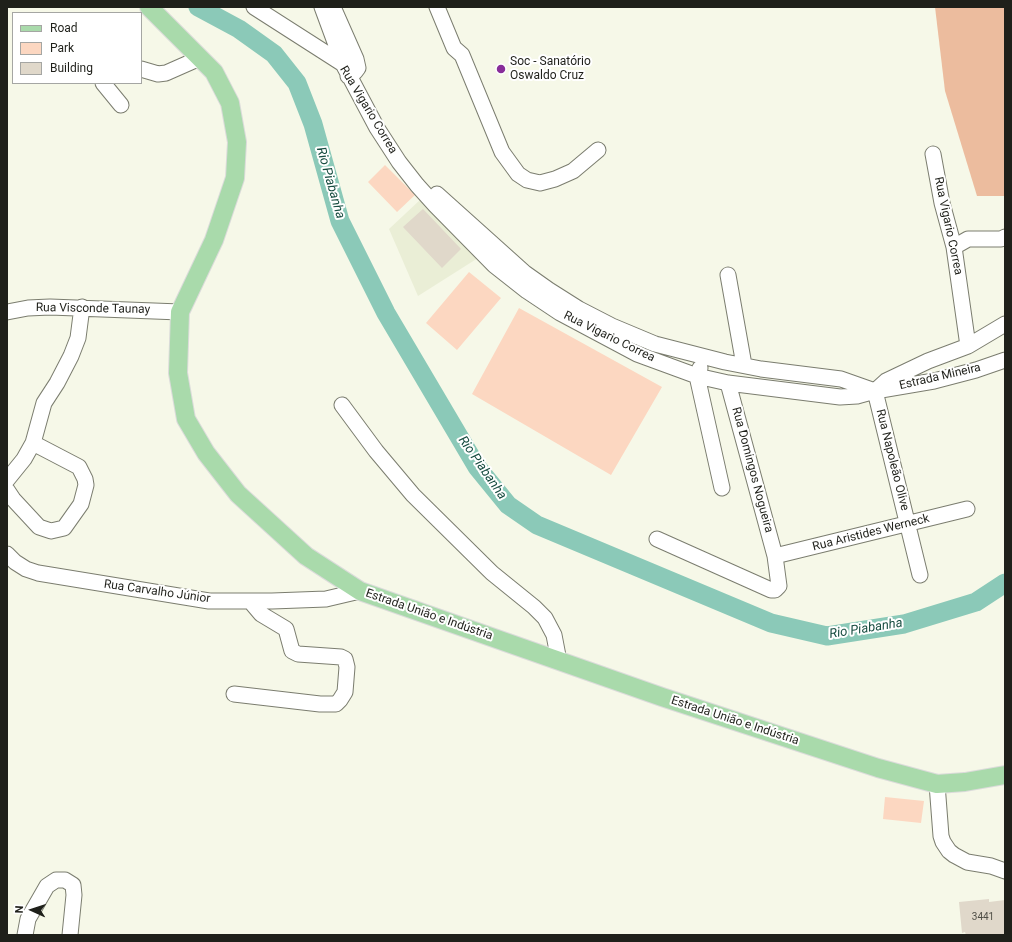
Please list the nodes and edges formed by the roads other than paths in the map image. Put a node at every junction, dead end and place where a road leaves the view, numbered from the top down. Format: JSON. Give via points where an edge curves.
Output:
{"nodes":[{"id":1,"x":149,"y":7,"type":"edge"},
{"id":2,"x":254,"y":7,"type":"edge"},
{"id":3,"x":322,"y":7,"type":"edge"},
{"id":4,"x":333,"y":7,"type":"edge"},
{"id":5,"x":437,"y":7,"type":"edge"},
{"id":6,"x":330,"y":27,"type":"junction"},
{"id":7,"x":310,"y":42,"type":"junction"},
{"id":8,"x":200,"y":58,"type":"junction"},
{"id":9,"x":142,"y":69,"type":"edge"},
{"id":10,"x":346,"y":70,"type":"junction"},
{"id":11,"x":104,"y":84,"type":"edge"},
{"id":12,"x":121,"y":105,"type":"dead end"},
{"id":13,"x":598,"y":150,"type":"dead end"},
{"id":14,"x":933,"y":154,"type":"dead end"},
{"id":15,"x":1005,"y":237,"type":"edge"},
{"id":16,"x":954,"y":247,"type":"junction"},
{"id":17,"x":728,"y":274,"type":"dead end"},
{"id":18,"x":519,"y":277,"type":"junction"},
{"id":19,"x":82,"y":307,"type":"junction"},
{"id":20,"x":7,"y":312,"type":"edge"},
{"id":21,"x":180,"y":312,"type":"junction"},
{"id":22,"x":1005,"y":324,"type":"edge"},
{"id":23,"x":968,"y":346,"type":"junction"},
{"id":24,"x":704,"y":358,"type":"junction"},
{"id":25,"x":1005,"y":360,"type":"edge"},
{"id":26,"x":744,"y":366,"type":"junction"},
{"id":27,"x":697,"y":376,"type":"junction"},
{"id":28,"x":728,"y":383,"type":"junction"},
{"id":29,"x":874,"y":391,"type":"junction"},
{"id":30,"x":342,"y":405,"type":"dead end"},
{"id":31,"x":33,"y":443,"type":"junction"},
{"id":32,"x":7,"y":480,"type":"edge"},
{"id":33,"x":722,"y":488,"type":"dead end"},
{"id":34,"x":7,"y":490,"type":"edge"},
{"id":35,"x":967,"y":509,"type":"dead end"},
{"id":36,"x":908,"y":525,"type":"junction"},
{"id":37,"x":657,"y":539,"type":"dead end"},
{"id":38,"x":7,"y":554,"type":"edge"},
{"id":39,"x":775,"y":556,"type":"junction"},
{"id":40,"x":920,"y":575,"type":"dead end"},
{"id":41,"x":360,"y":591,"type":"junction"},
{"id":42,"x":250,"y":601,"type":"junction"},
{"id":43,"x":559,"y":661,"type":"junction"},
{"id":44,"x":234,"y":694,"type":"dead end"},
{"id":45,"x":1005,"y":775,"type":"edge"},
{"id":46,"x":937,"y":784,"type":"junction"},
{"id":47,"x":1005,"y":871,"type":"edge"},
{"id":48,"x":24,"y":935,"type":"edge"},
{"id":49,"x":70,"y":935,"type":"edge"}],
"edges":[{"from":1,"to":8,"type":"main road","name":"Estrada União e Indústria"},
{"from":2,"to":7,"type":"street","name":"Rua Vigario Correa"},
{"from":3,"to":6,"type":"street"},
{"from":4,"to":10,"type":"street","via":[[358,68],[355,72]]},
{"from":5,"to":13,"type":"street","via":[[454,48],[462,55],[502,152],[518,174],[527,180],[540,183],[555,179],[573,171]]},
{"from":6,"to":7,"type":"street","via":[[325,41],[316,44]]},
{"from":6,"to":10,"type":"street"},
{"from":7,"to":10,"type":"street","name":"Rua Vigario Correa"},
{"from":8,"to":9,"type":"street","via":[[166,73],[158,74]]},
{"from":8,"to":21,"type":"main road","name":"Estrada União e Indústria","via":[[214,72],[230,103],[237,142],[235,178],[214,240]]},
{"from":10,"to":18,"type":"street","name":"Rua Vigario Correa","via":[[377,128],[417,185],[494,265]]},
{"from":11,"to":12,"type":"street"},
{"from":14,"to":16,"type":"street","name":"Rua Vigario Correa","via":[[942,203]]},
{"from":15,"to":16,"type":"street","via":[[968,239]]},
{"from":16,"to":23,"type":"street","name":"Rua Vigario Correa"},
{"from":17,"to":26,"type":"street"},
{"from":18,"to":24,"type":"street","name":"Rua Vigario Correa","via":[[549,290],[612,326],[654,344]]},
{"from":18,"to":27,"type":"street","name":"Rua Vigario Correa","via":[[560,313],[592,331],[637,354]]},
{"from":19,"to":20,"type":"street","name":"Rua Visconde Taunay","via":[[28,308]]},
{"from":19,"to":21,"type":"street","name":"Rua Visconde Taunay"},
{"from":19,"to":31,"type":"street","via":[[78,338],[57,383],[44,402]]},
{"from":21,"to":41,"type":"main road","name":"Estrada União e Indústria","via":[[178,373],[186,419],[206,453],[238,494],[306,556]]},
{"from":22,"to":23,"type":"street","name":"Rua Vigario Correa"},
{"from":23,"to":29,"type":"street","name":"Rua Vigario Correa","via":[[912,368],[886,381]]},
{"from":24,"to":26,"type":"street","name":"Rua Vigario Correa"},
{"from":24,"to":27,"type":"street"},
{"from":25,"to":29,"type":"street","name":"Estrada Mineira","via":[[934,381]]},
{"from":26,"to":29,"type":"street","name":"Rua Vigario Correa","via":[[841,379]]},
{"from":27,"to":28,"type":"street","name":"Rua Vigario Correa"},
{"from":27,"to":33,"type":"street"},
{"from":28,"to":29,"type":"street","name":"Rua Vigario Correa","via":[[840,397]]},
{"from":28,"to":39,"type":"street","name":"Rua Domingos Nogueira"},
{"from":29,"to":36,"type":"street","name":"Rua Napoleão Olive"},
{"from":30,"to":43,"type":"street","via":[[376,451],[413,494],[492,573],[545,618],[554,635]]},
{"from":31,"to":32,"type":"street"},
{"from":31,"to":34,"type":"street","via":[[79,468],[86,485],[81,504],[64,528],[51,531],[39,527]]},
{"from":35,"to":36,"type":"street","name":"Rua Aristides Werneck"},
{"from":36,"to":39,"type":"street","name":"Rua Aristides Werneck"},
{"from":36,"to":40,"type":"street","name":"Rua Napoleão Olive"},
{"from":37,"to":39,"type":"street","name":"Rua Domingos Nogueira","via":[[771,590],[779,586]]},
{"from":38,"to":42,"type":"street","name":"Rua Carvalho Júnior","via":[[26,569],[38,573],[192,599]]},
{"from":41,"to":42,"type":"street","name":"Rua Carvalho Júnior","via":[[326,599]]},
{"from":41,"to":43,"type":"main road","name":"Estrada União e Indústria"},
{"from":42,"to":44,"type":"street","via":[[261,614],[286,630],[292,651],[298,654],[345,659],[348,666],[345,692],[336,704]]},
{"from":43,"to":46,"type":"main road","name":"Estrada União e Indústria","via":[[878,768]]},
{"from":45,"to":46,"type":"main road","name":"Estrada União e Indústria"},
{"from":46,"to":47,"type":"street","via":[[941,836],[949,850],[967,862]]},
{"from":48,"to":49,"type":"street","via":[[28,919],[47,886],[56,880],[65,880],[73,885]]}]}
